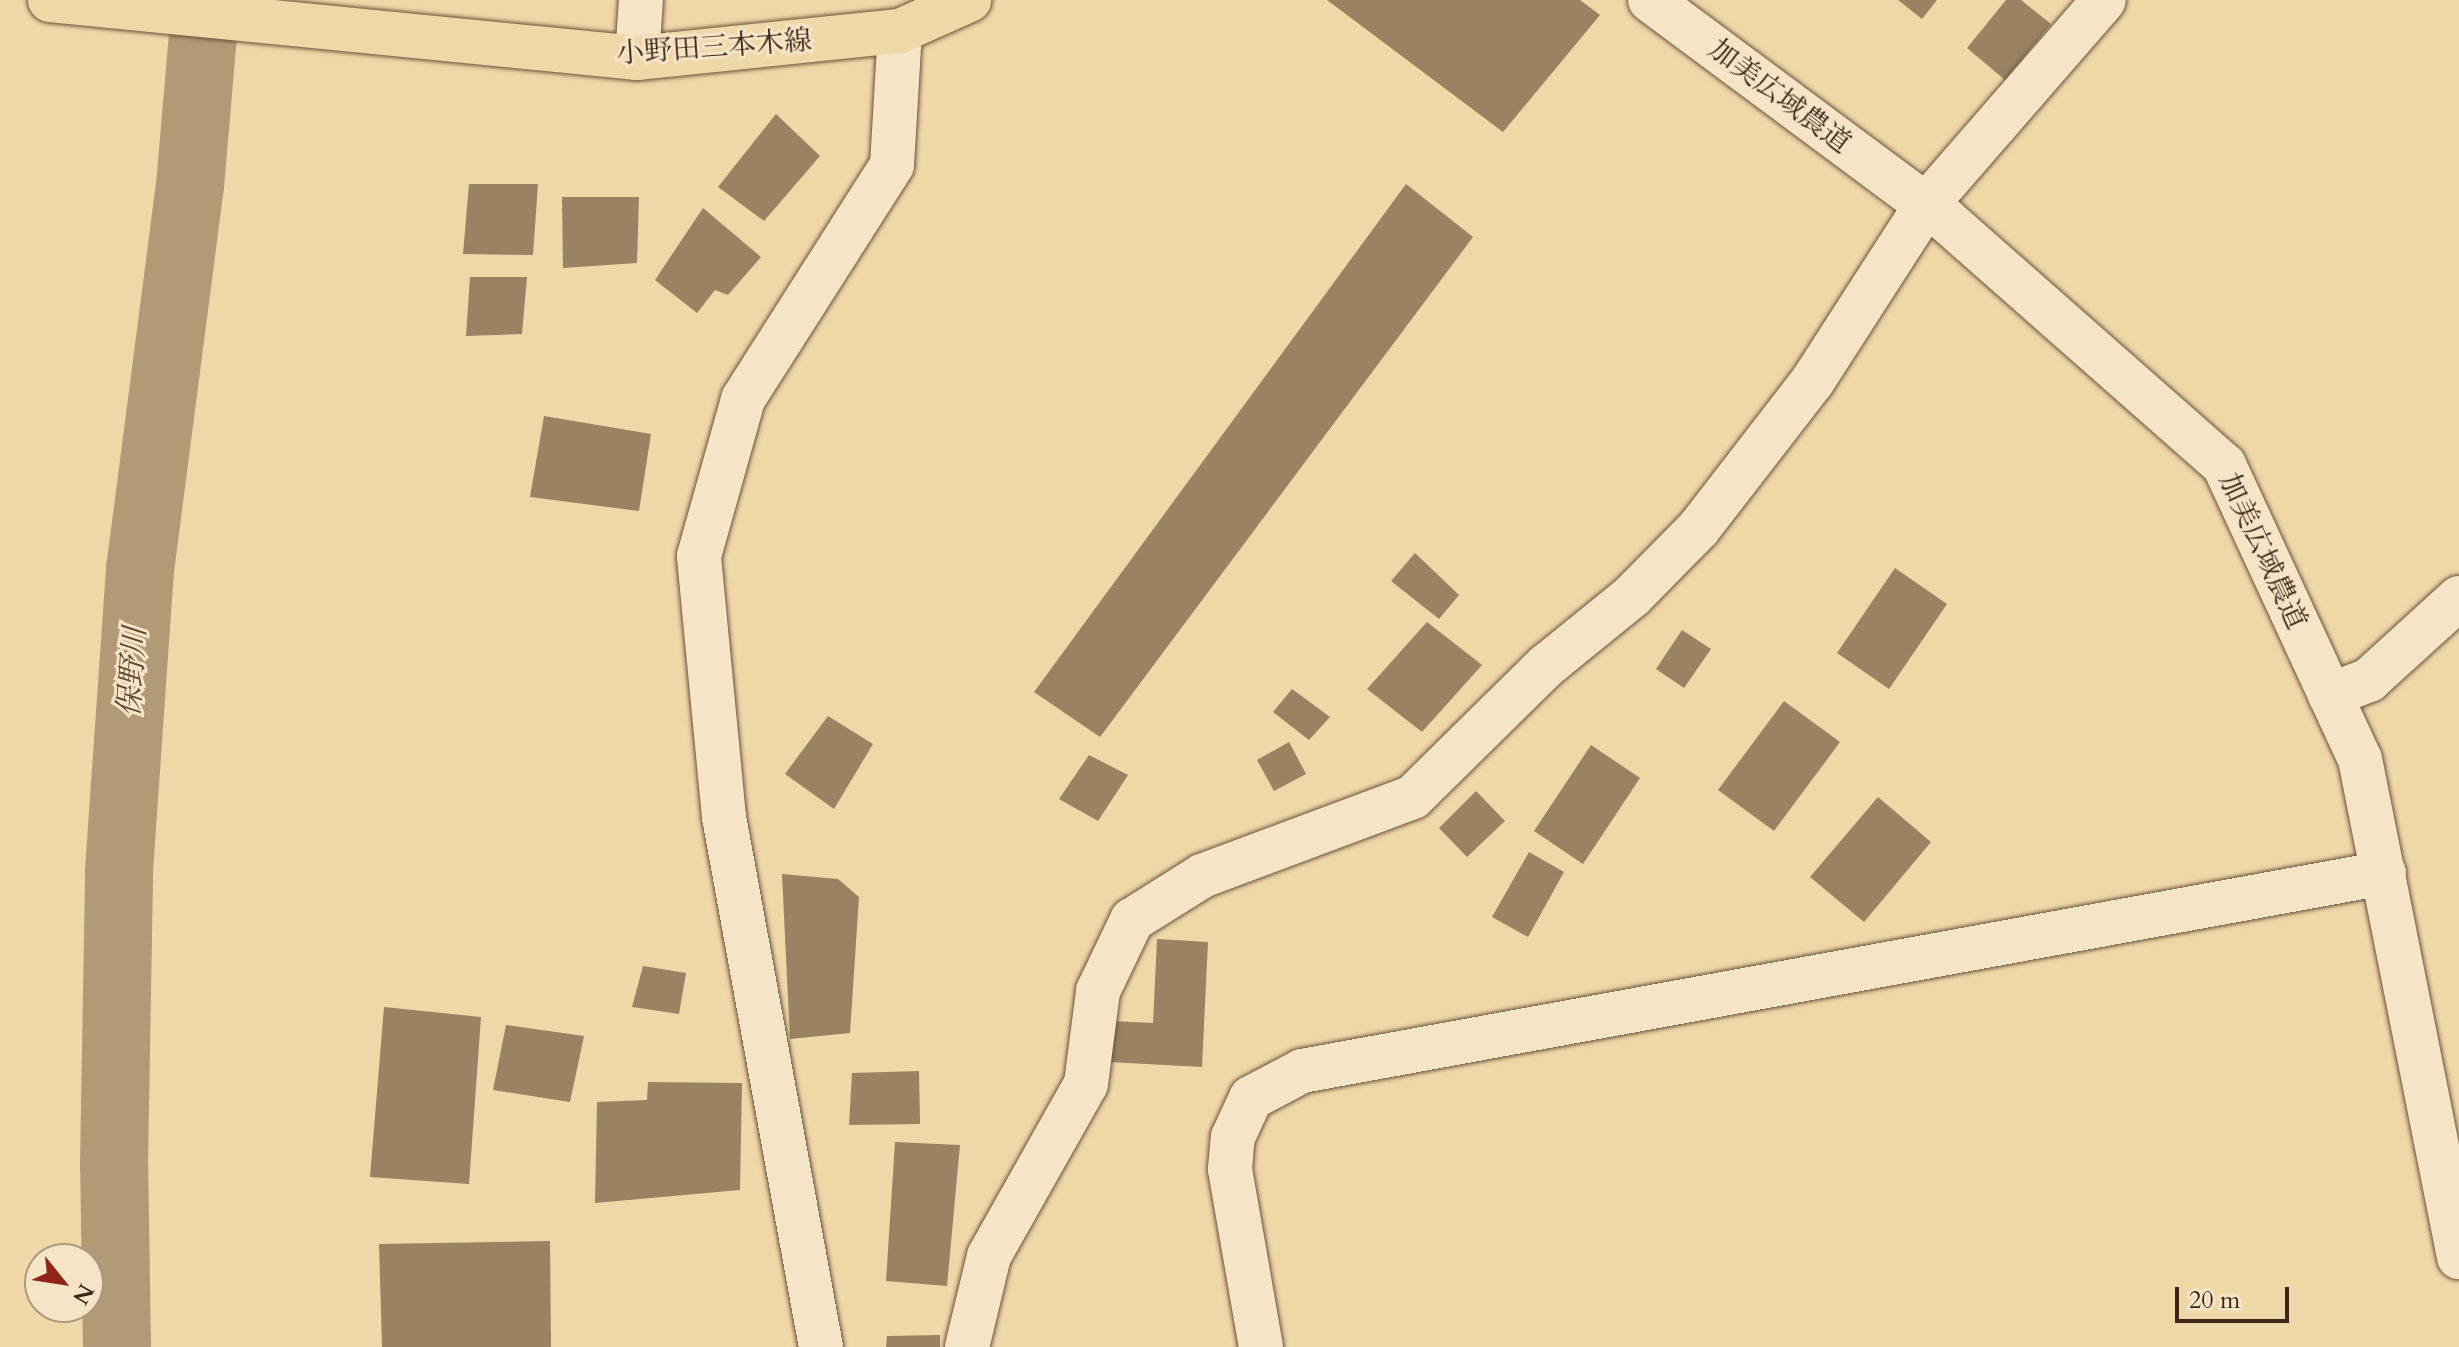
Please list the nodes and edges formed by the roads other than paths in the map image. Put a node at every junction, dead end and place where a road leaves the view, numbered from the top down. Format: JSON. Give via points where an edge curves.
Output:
{"nodes":[{"id":1,"x":50,"y":0,"type":"edge"},
{"id":2,"x":641,"y":0,"type":"edge"},
{"id":3,"x":969,"y":0,"type":"edge"},
{"id":4,"x":1650,"y":0,"type":"edge"},
{"id":5,"x":2104,"y":0,"type":"edge"},
{"id":6,"x":900,"y":31,"type":"junction"},
{"id":7,"x":637,"y":58,"type":"junction"},
{"id":8,"x":1926,"y":205,"type":"junction"},
{"id":9,"x":2459,"y":598,"type":"edge"},
{"id":10,"x":2330,"y":695,"type":"junction"},
{"id":11,"x":2384,"y":873,"type":"junction"},
{"id":12,"x":2459,"y":1257,"type":"edge"},
{"id":13,"x":821,"y":1347,"type":"edge"},
{"id":14,"x":967,"y":1347,"type":"edge"},
{"id":15,"x":1261,"y":1347,"type":"edge"}],
"edges":[{"from":1,"to":7,"type":"main road","name":"小野田三本木線"},
{"from":2,"to":7,"type":"street"},
{"from":3,"to":6,"type":"main road","name":"小野田三本木線"},
{"from":4,"to":8,"type":"street","name":"加美広域農道"},
{"from":5,"to":8,"type":"street"},
{"from":6,"to":7,"type":"main road","name":"小野田三本木線"},
{"from":6,"to":13,"type":"street","via":[[892,165],[743,399],[699,556],[724,817]]},
{"from":8,"to":10,"type":"street","name":"加美広域農道","via":[[2224,465]]},
{"from":8,"to":14,"type":"street","via":[[1812,382],[1699,528],[1632,596],[1546,666],[1413,797],[1202,876],[1132,920],[1098,991],[1086,1084],[989,1256]]},
{"from":9,"to":10,"type":"street","via":[[2369,680]]},
{"from":10,"to":11,"type":"street","name":"加美広域農道","via":[[2360,759]]},
{"from":11,"to":12,"type":"street","name":"加美広域農道"},
{"from":11,"to":15,"type":"street","via":[[1302,1071],[1251,1098],[1233,1137],[1230,1169]]}]}
